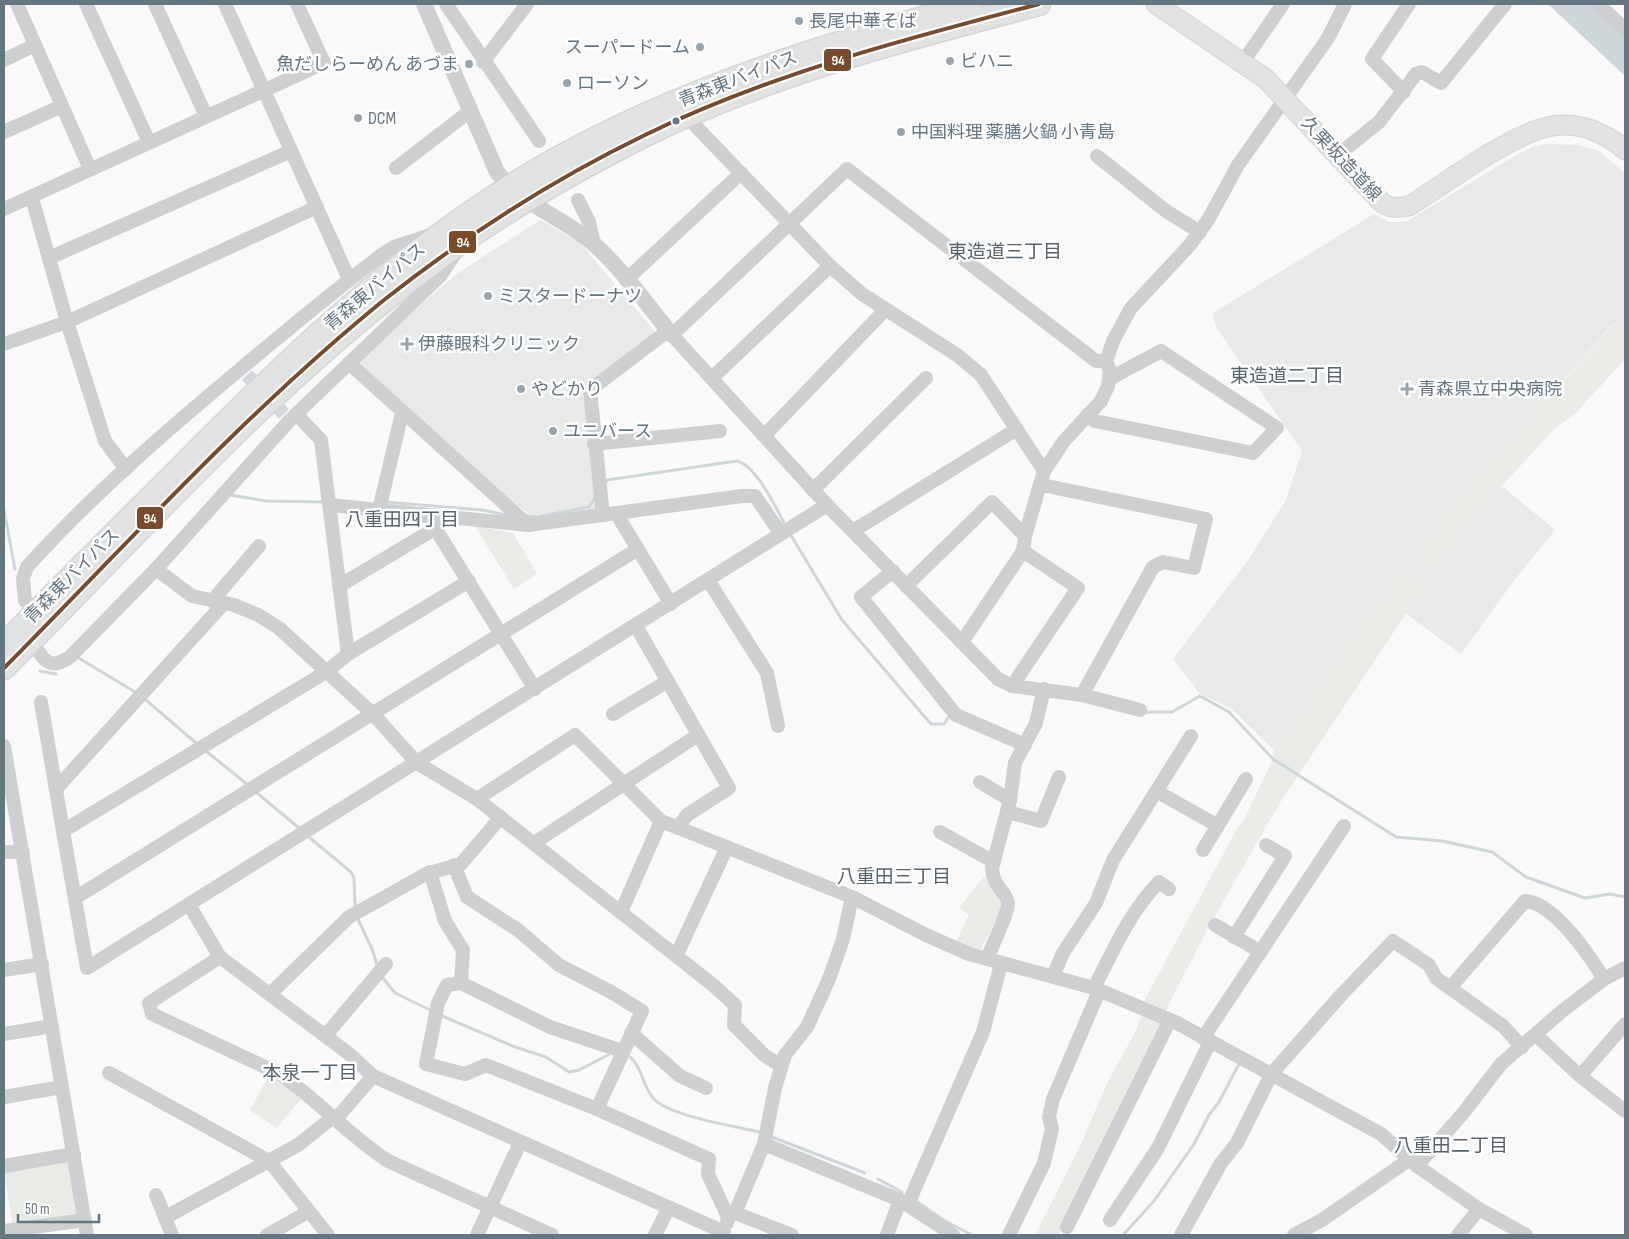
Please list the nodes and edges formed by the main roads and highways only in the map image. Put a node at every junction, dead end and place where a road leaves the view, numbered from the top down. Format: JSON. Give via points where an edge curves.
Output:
{"nodes":[{"id":1,"x":972,"y":4,"type":"edge"},
{"id":2,"x":1039,"y":4,"type":"edge"},
{"id":3,"x":1156,"y":4,"type":"edge"},
{"id":4,"x":1625,"y":150,"type":"edge"},
{"id":5,"x":450,"y":238,"type":"junction"},
{"id":6,"x":30,"y":629,"type":"junction"},
{"id":7,"x":4,"y":644,"type":"edge"},
{"id":8,"x":4,"y":668,"type":"edge"}],
"edges":[{"from":1,"to":5,"type":"highway","name":"青森東バイパス","via":[[819,49],[667,106],[594,140],[509,187]]},
{"from":2,"to":5,"type":"highway","name":"青森東バイパス","via":[[836,60],[748,90],[636,140],[527,201]]},
{"from":3,"to":4,"type":"main road","name":"久栗坂造道線","via":[[1266,79],[1388,207],[1409,206],[1529,134],[1551,126],[1571,126],[1606,134]]},
{"from":5,"to":6,"type":"highway","name":"青森東バイパス","via":[[352,304],[264,384]]},
{"from":6,"to":7,"type":"highway","name":"青森東バイパス"},
{"from":6,"to":8,"type":"highway","name":"青森東バイパス"}]}
